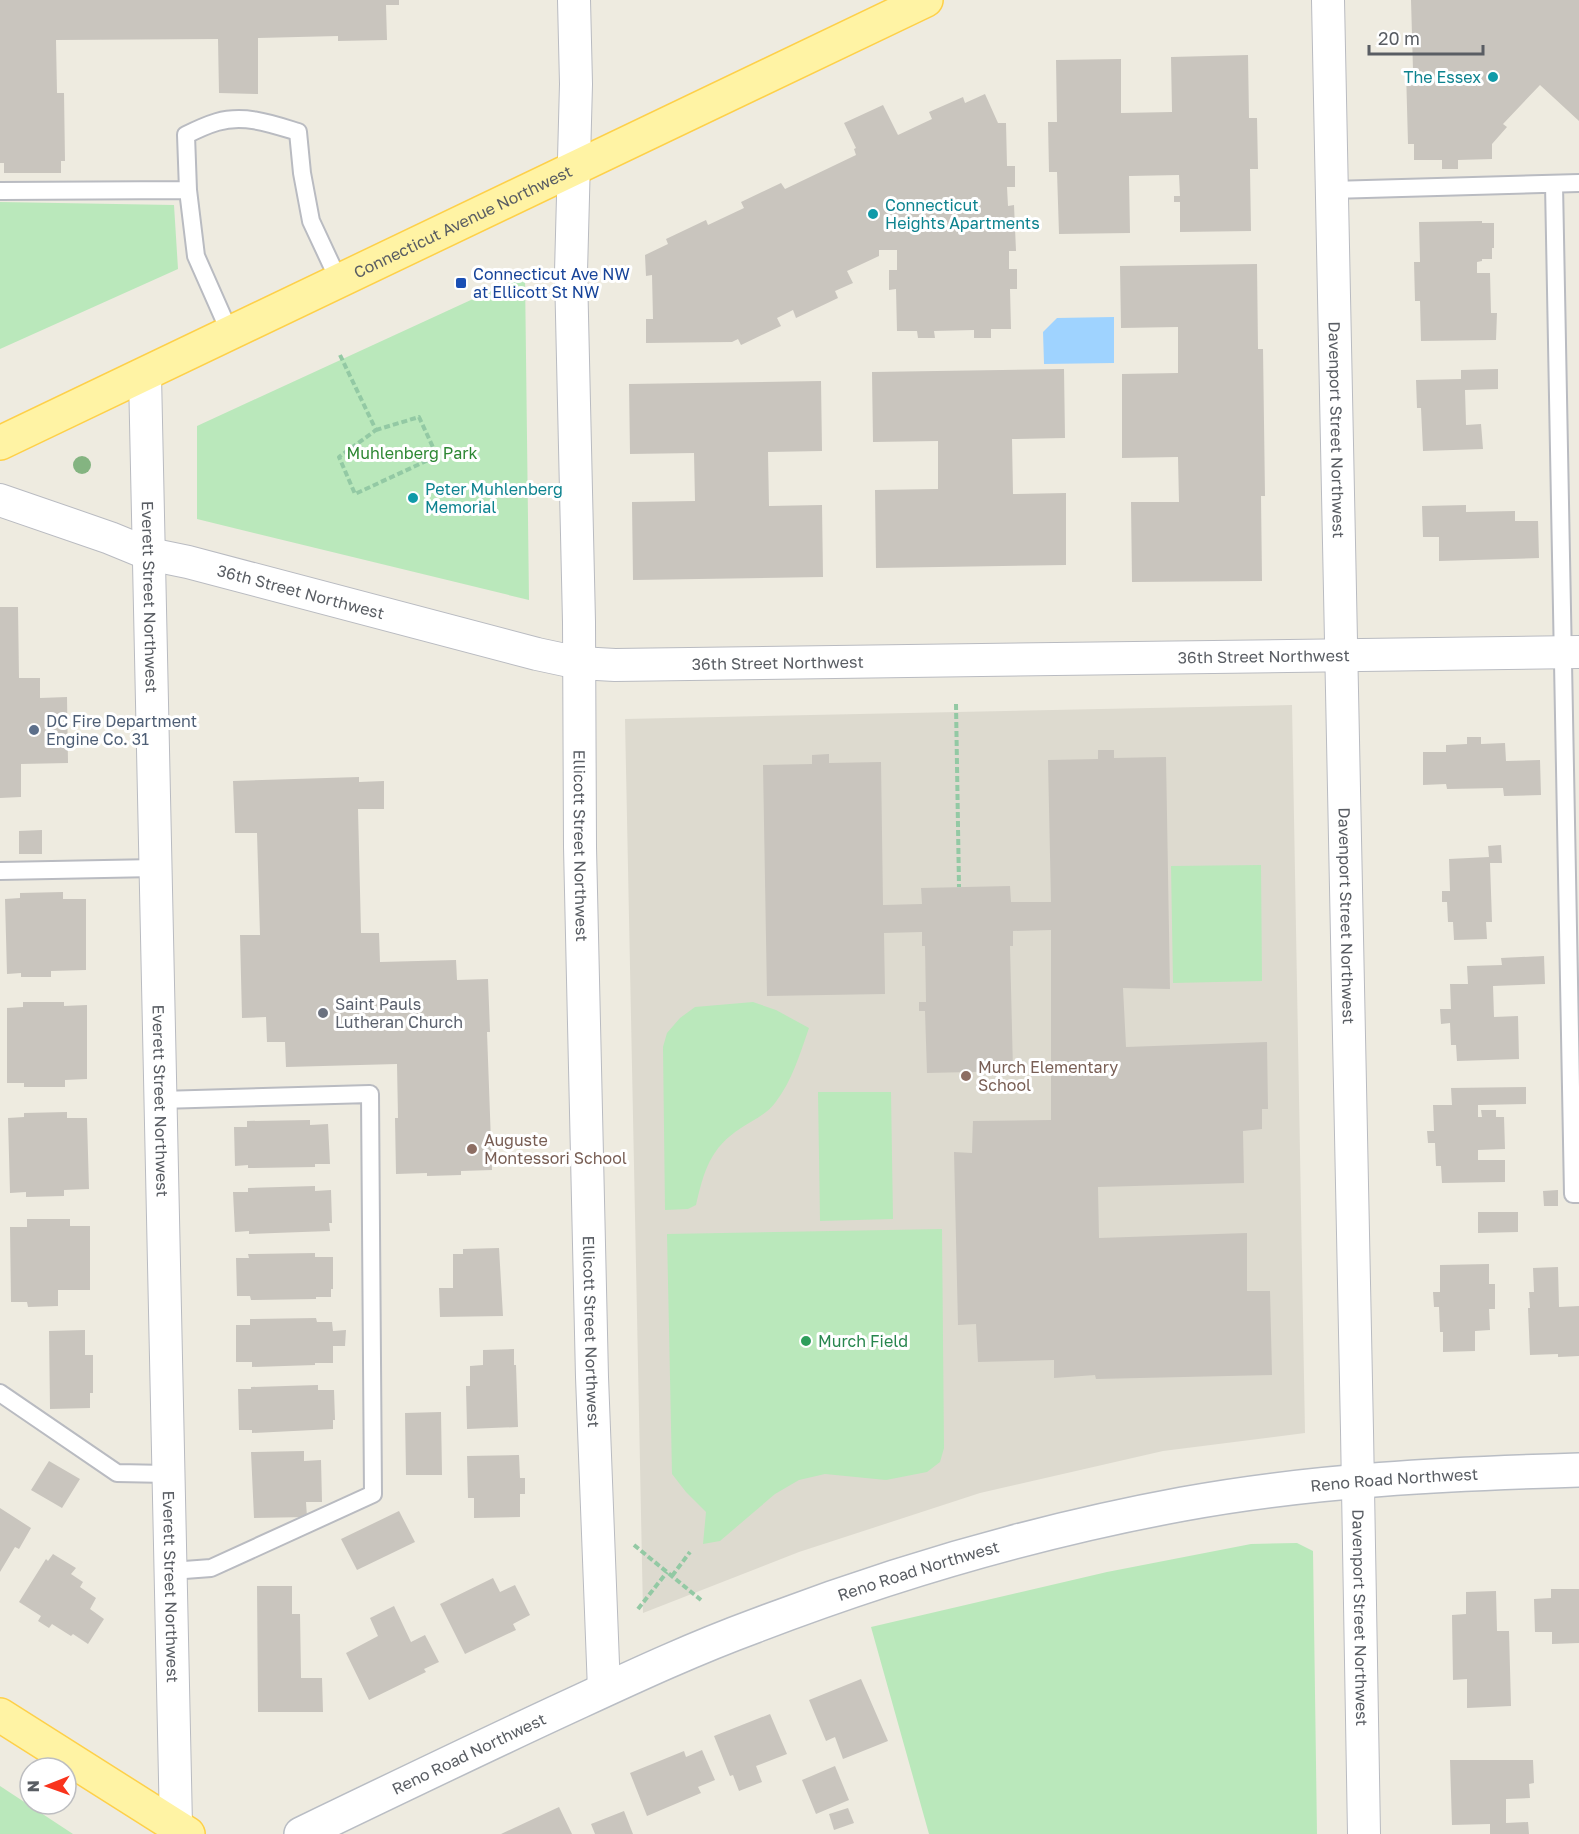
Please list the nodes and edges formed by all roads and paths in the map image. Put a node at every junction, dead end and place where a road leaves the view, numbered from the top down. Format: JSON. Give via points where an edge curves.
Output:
{"nodes":[{"id":1,"x":574,"y":0,"type":"edge"},
{"id":2,"x":926,"y":0,"type":"edge"},
{"id":3,"x":1328,"y":0,"type":"edge"},
{"id":4,"x":574,"y":168,"type":"junction"},
{"id":5,"x":1579,"y":183,"type":"edge"},
{"id":6,"x":1554,"y":184,"type":"junction"},
{"id":7,"x":188,"y":190,"type":"junction"},
{"id":8,"x":1331,"y":190,"type":"junction"},
{"id":9,"x":0,"y":191,"type":"edge"},
{"id":10,"x":339,"y":281,"type":"junction"},
{"id":11,"x":230,"y":333,"type":"junction"},
{"id":12,"x":340,"y":355,"type":"dead end"},
{"id":13,"x":145,"y":375,"type":"junction"},
{"id":14,"x":376,"y":430,"type":"junction"},
{"id":15,"x":0,"y":443,"type":"edge"},
{"id":16,"x":0,"y":500,"type":"edge"},
{"id":17,"x":149,"y":554,"type":"junction"},
{"id":18,"x":1571,"y":652,"type":"edge"},
{"id":19,"x":1341,"y":656,"type":"junction"},
{"id":20,"x":579,"y":663,"type":"junction"},
{"id":21,"x":956,"y":704,"type":"dead end"},
{"id":22,"x":156,"y":868,"type":"junction"},
{"id":23,"x":0,"y":871,"type":"edge"},
{"id":24,"x":959,"y":887,"type":"dead end"},
{"id":25,"x":160,"y":1100,"type":"junction"},
{"id":26,"x":1579,"y":1194,"type":"edge"},
{"id":27,"x":0,"y":1393,"type":"edge"},
{"id":28,"x":1579,"y":1470,"type":"edge"},
{"id":29,"x":168,"y":1474,"type":"junction"},
{"id":30,"x":1358,"y":1482,"type":"junction"},
{"id":31,"x":632,"y":1544,"type":"dead end"},
{"id":32,"x":690,"y":1552,"type":"dead end"},
{"id":33,"x":171,"y":1571,"type":"junction"},
{"id":34,"x":667,"y":1572,"type":"junction"},
{"id":35,"x":672,"y":1576,"type":"junction"},
{"id":36,"x":701,"y":1600,"type":"dead end"},
{"id":37,"x":634,"y":1614,"type":"dead end"},
{"id":38,"x":604,"y":1690,"type":"junction"},
{"id":39,"x":0,"y":1715,"type":"edge"},
{"id":40,"x":182,"y":1830,"type":"edge"},
{"id":41,"x":301,"y":1834,"type":"edge"},
{"id":42,"x":1364,"y":1834,"type":"edge"}],
"edges":[{"from":1,"to":4,"type":"street","name":"Ellicott Street Northwest"},
{"from":2,"to":4,"type":"main road","name":"Connecticut Avenue Northwest"},
{"from":3,"to":8,"type":"street","name":"Davenport Street Northwest"},
{"from":4,"to":10,"type":"main road","name":"Connecticut Avenue Northwest"},
{"from":4,"to":20,"type":"street","name":"Ellicott Street Northwest","via":[[571,272]]},
{"from":5,"to":6,"type":"lane"},
{"from":6,"to":8,"type":"lane"},
{"from":6,"to":18,"type":"lane"},
{"from":7,"to":9,"type":"lane"},
{"from":7,"to":10,"type":"lane","via":[[186,135],[219,121],[241,119],[261,120],[298,132],[311,221]]},
{"from":7,"to":11,"type":"lane","via":[[196,256]]},
{"from":8,"to":19,"type":"street","name":"Davenport Street Northwest"},
{"from":10,"to":11,"type":"main road","name":"Connecticut Avenue Northwest"},
{"from":11,"to":13,"type":"main road","name":"Connecticut Avenue Northwest"},
{"from":12,"to":14,"type":"path"},
{"from":13,"to":15,"type":"main road","name":"Connecticut Avenue Northwest"},
{"from":13,"to":17,"type":"street","name":"Everett Street Northwest"},
{"from":14,"to":14,"type":"path","via":[[339,457],[355,494],[437,456],[419,417]]},
{"from":16,"to":17,"type":"street","name":"36th Street Northwest"},
{"from":17,"to":20,"type":"street","name":"36th Street Northwest"},
{"from":17,"to":22,"type":"street","name":"Everett Street Northwest"},
{"from":18,"to":19,"type":"street","name":"36th Street Northwest"},
{"from":18,"to":26,"type":"lane","via":[[1573,1194]]},
{"from":19,"to":20,"type":"street","name":"36th Street Northwest"},
{"from":19,"to":30,"type":"street","name":"Davenport Street Northwest"},
{"from":20,"to":38,"type":"street","name":"Ellicott Street Northwest","via":[[591,1342]]},
{"from":21,"to":24,"type":"path"},
{"from":22,"to":23,"type":"lane"},
{"from":22,"to":25,"type":"street","name":"Everett Street Northwest"},
{"from":25,"to":29,"type":"street","name":"Everett Street Northwest"},
{"from":25,"to":33,"type":"lane","via":[[369,1094],[373,1494],[211,1568]]},
{"from":27,"to":29,"type":"lane","via":[[117,1473]]},
{"from":28,"to":30,"type":"main road","name":"Reno Road Northwest"},
{"from":29,"to":33,"type":"street","name":"Everett Street Northwest"},
{"from":30,"to":38,"type":"main road","name":"Reno Road Northwest","via":[[1186,1504],[1004,1544],[765,1622]]},
{"from":30,"to":42,"type":"street","name":"Davenport Street Northwest"},
{"from":31,"to":34,"type":"path"},
{"from":32,"to":35,"type":"path"},
{"from":33,"to":40,"type":"street","name":"Everett Street Northwest"},
{"from":34,"to":35,"type":"path"},
{"from":34,"to":37,"type":"path"},
{"from":35,"to":36,"type":"path"},
{"from":38,"to":41,"type":"main road","name":"Reno Road Northwest"},
{"from":39,"to":40,"type":"main road"}]}
